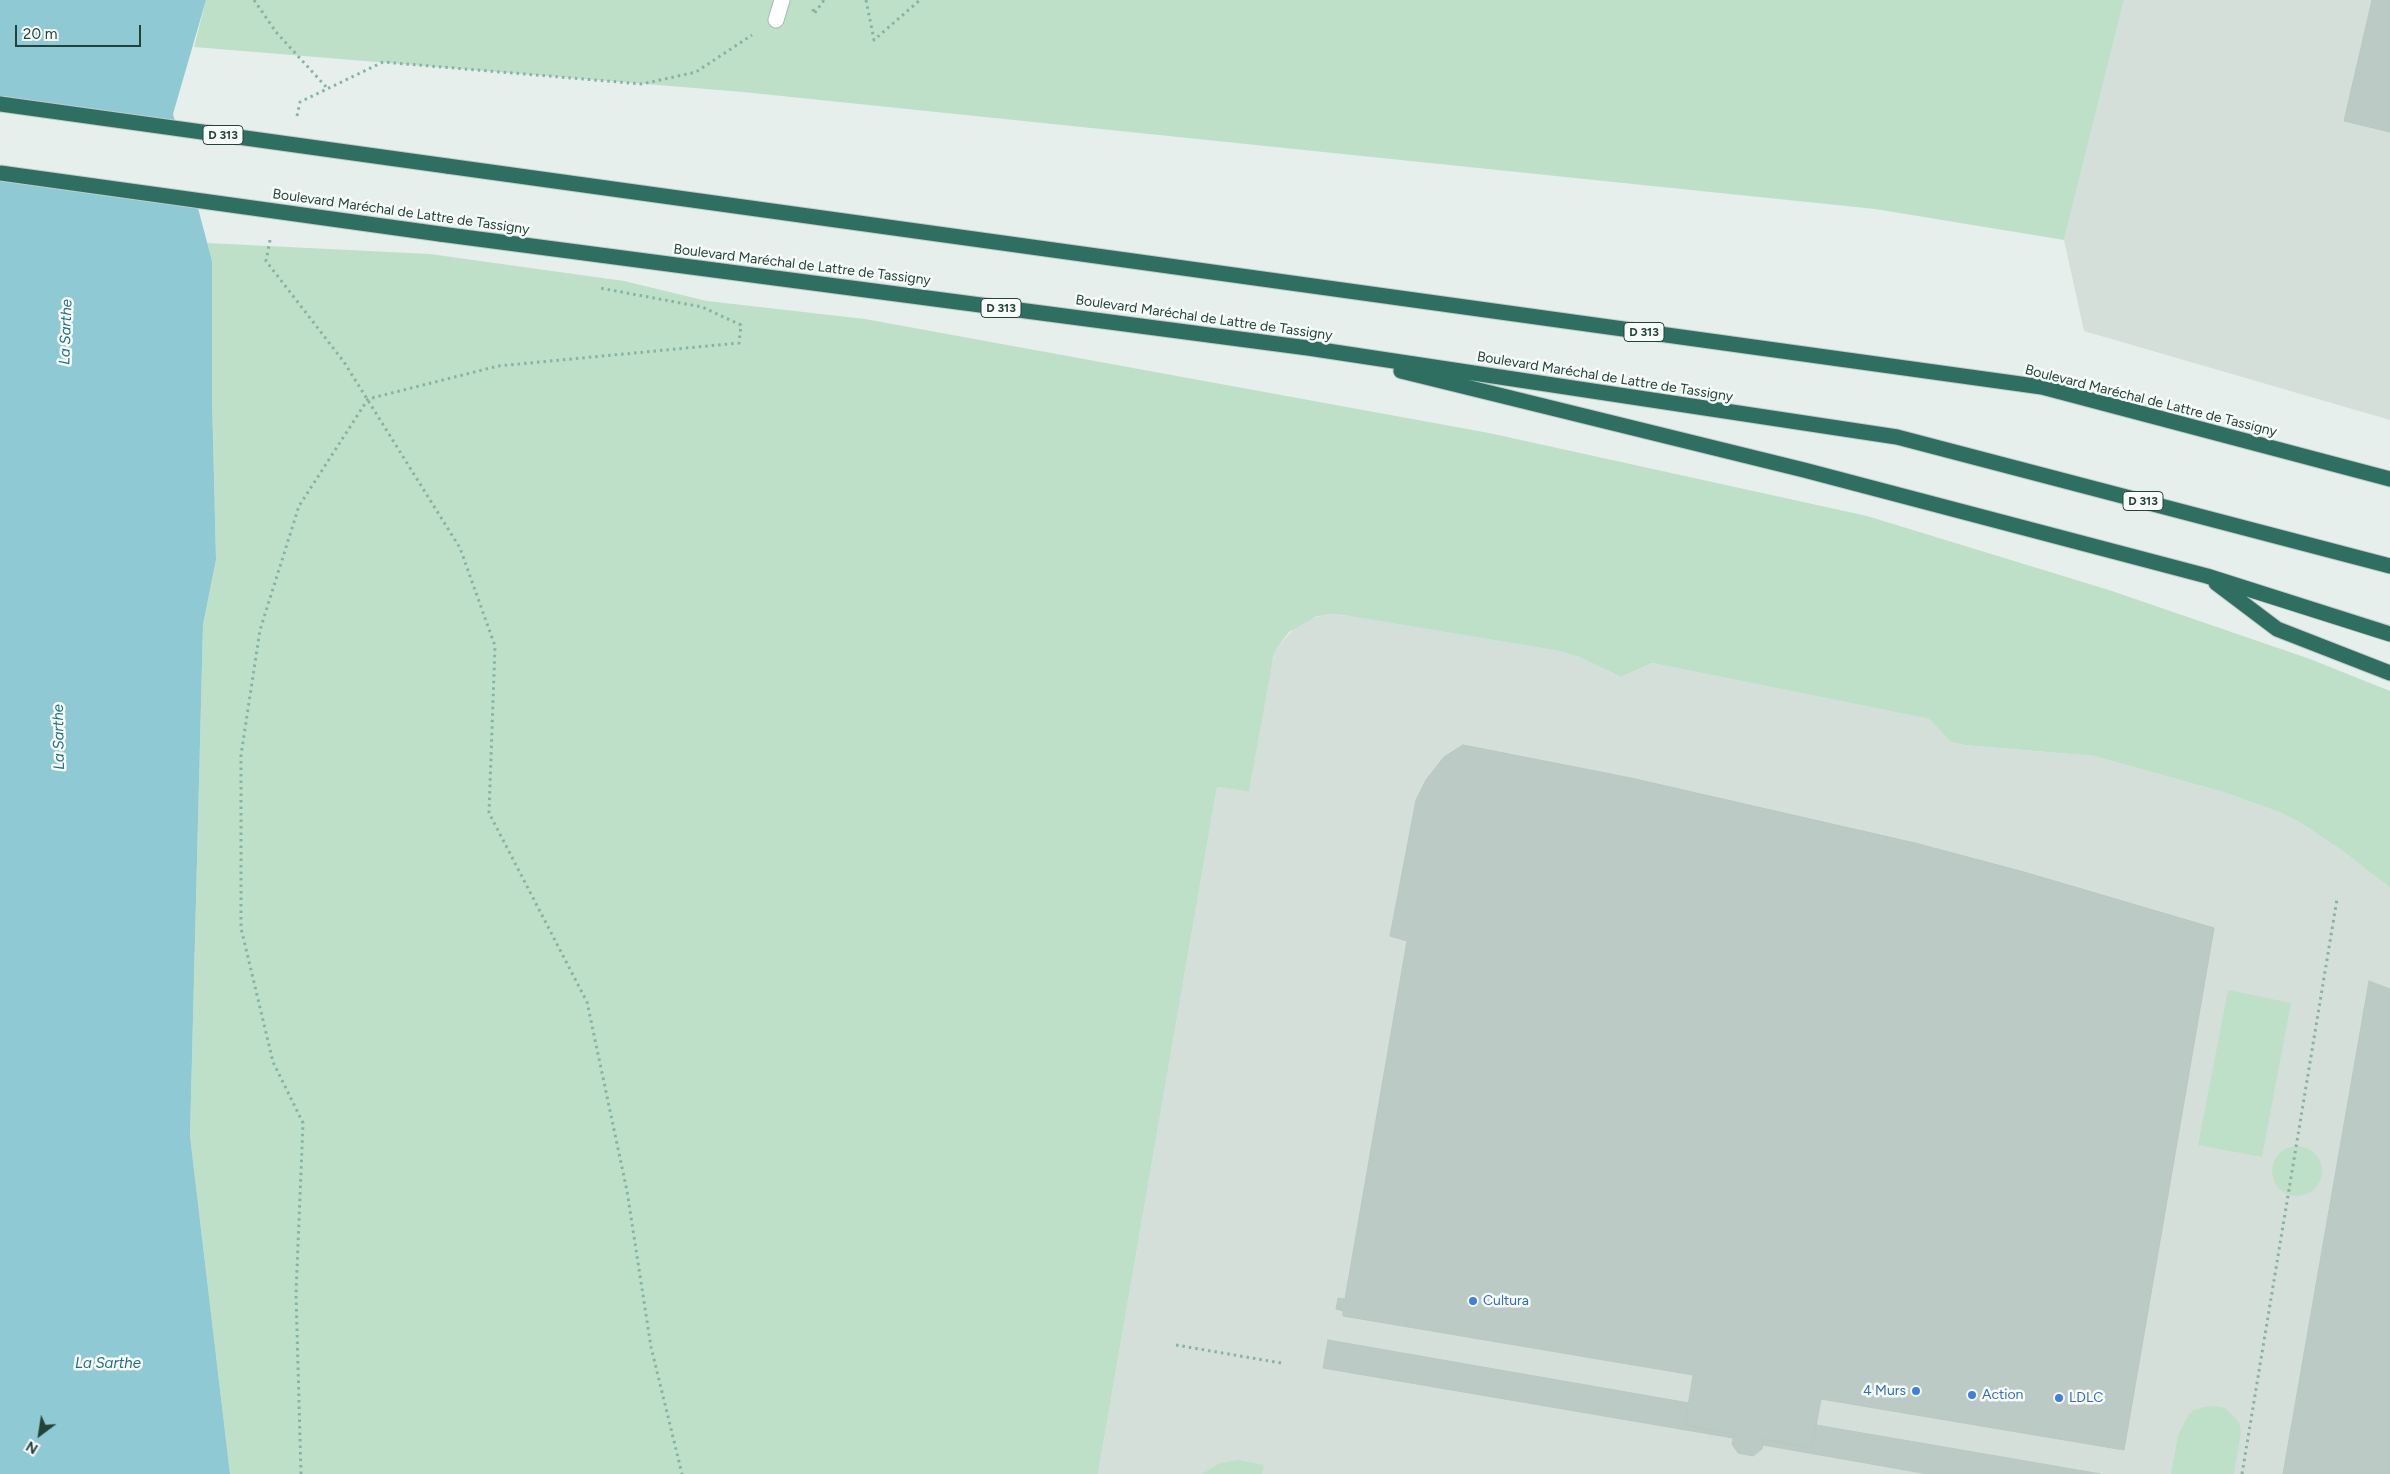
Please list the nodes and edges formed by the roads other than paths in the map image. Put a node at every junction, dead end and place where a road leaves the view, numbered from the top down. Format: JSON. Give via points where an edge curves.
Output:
{"nodes":[{"id":1,"x":782,"y":0,"type":"edge"},
{"id":2,"x":776,"y":20,"type":"road end"},
{"id":3,"x":0,"y":104,"type":"edge"},
{"id":4,"x":0,"y":173,"type":"edge"},
{"id":5,"x":1308,"y":348,"type":"junction"},
{"id":6,"x":2390,"y":480,"type":"edge"},
{"id":7,"x":2390,"y":566,"type":"edge"},
{"id":8,"x":2207,"y":576,"type":"junction"},
{"id":9,"x":2390,"y":634,"type":"edge"},
{"id":10,"x":2390,"y":673,"type":"edge"}],
"edges":[{"from":1,"to":2,"type":"street"},
{"from":3,"to":6,"type":"highway","name":"Boulevard Maréchal de Lattre de Tassigny","number":"D 313","bridge":true,"via":[[2042,388]]},
{"from":4,"to":5,"type":"highway","name":"Boulevard Maréchal de Lattre de Tassigny","number":"D 313","bridge":true},
{"from":5,"to":7,"type":"highway","name":"Boulevard Maréchal de Lattre de Tassigny","number":"D 313","via":[[1897,437]]},
{"from":5,"to":8,"type":"highway","number":"D 313","via":[[1804,470]]},
{"from":8,"to":9,"type":"highway","number":"D 313"},
{"from":8,"to":10,"type":"highway","number":"D 313","via":[[2277,629]]}]}
